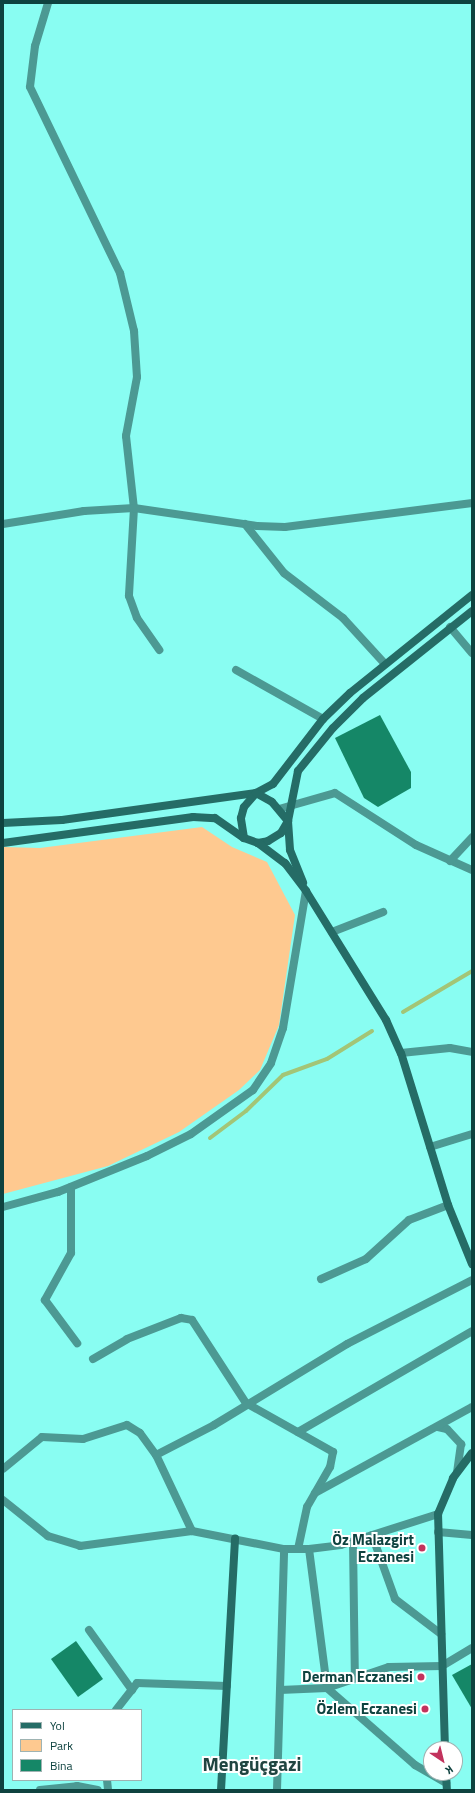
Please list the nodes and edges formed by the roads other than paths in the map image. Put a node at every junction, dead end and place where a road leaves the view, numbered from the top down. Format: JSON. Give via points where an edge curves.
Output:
{"nodes":[{"id":1,"x":48,"y":3,"type":"edge"},
{"id":2,"x":472,"y":503,"type":"edge"},
{"id":3,"x":134,"y":508,"type":"junction"},
{"id":4,"x":3,"y":524,"type":"edge"},
{"id":5,"x":245,"y":524,"type":"junction"},
{"id":6,"x":472,"y":596,"type":"edge"},
{"id":7,"x":472,"y":611,"type":"edge"},
{"id":8,"x":450,"y":627,"type":"junction"},
{"id":9,"x":159,"y":650,"type":"dead end"},
{"id":10,"x":472,"y":653,"type":"edge"},
{"id":11,"x":385,"y":664,"type":"junction"},
{"id":12,"x":236,"y":670,"type":"dead end"},
{"id":13,"x":323,"y":719,"type":"junction"},
{"id":14,"x":256,"y":793,"type":"junction"},
{"id":15,"x":290,"y":806,"type":"junction"},
{"id":16,"x":279,"y":809,"type":"junction"},
{"id":17,"x":288,"y":821,"type":"junction"},
{"id":18,"x":3,"y":823,"type":"edge"},
{"id":19,"x":472,"y":837,"type":"edge"},
{"id":20,"x":244,"y":838,"type":"junction"},
{"id":21,"x":3,"y":843,"type":"edge"},
{"id":22,"x":258,"y":843,"type":"junction"},
{"id":23,"x":450,"y":861,"type":"junction"},
{"id":24,"x":472,"y":870,"type":"edge"},
{"id":25,"x":306,"y":890,"type":"junction"},
{"id":26,"x":383,"y":912,"type":"dead end"},
{"id":27,"x":332,"y":932,"type":"junction"},
{"id":28,"x":472,"y":1052,"type":"edge"},
{"id":29,"x":401,"y":1053,"type":"junction"},
{"id":30,"x":472,"y":1134,"type":"edge"},
{"id":31,"x":430,"y":1147,"type":"junction"},
{"id":32,"x":71,"y":1187,"type":"junction"},
{"id":33,"x":448,"y":1205,"type":"junction"},
{"id":34,"x":3,"y":1206,"type":"edge"},
{"id":35,"x":472,"y":1264,"type":"edge"},
{"id":36,"x":321,"y":1279,"type":"dead end"},
{"id":37,"x":472,"y":1280,"type":"edge"},
{"id":38,"x":472,"y":1331,"type":"edge"},
{"id":39,"x":77,"y":1343,"type":"dead end"},
{"id":40,"x":93,"y":1359,"type":"dead end"},
{"id":41,"x":246,"y":1403,"type":"junction"},
{"id":42,"x":472,"y":1407,"type":"edge"},
{"id":43,"x":438,"y":1427,"type":"junction"},
{"id":44,"x":298,"y":1432,"type":"junction"},
{"id":45,"x":472,"y":1453,"type":"edge"},
{"id":46,"x":156,"y":1455,"type":"junction"},
{"id":47,"x":330,"y":1467,"type":"junction"},
{"id":48,"x":3,"y":1469,"type":"edge"},
{"id":49,"x":457,"y":1472,"type":"junction"},
{"id":50,"x":342,"y":1479,"type":"junction"},
{"id":51,"x":314,"y":1494,"type":"junction"},
{"id":52,"x":3,"y":1500,"type":"edge"},
{"id":53,"x":438,"y":1514,"type":"junction"},
{"id":54,"x":192,"y":1531,"type":"junction"},
{"id":55,"x":438,"y":1532,"type":"junction"},
{"id":56,"x":372,"y":1535,"type":"junction"},
{"id":57,"x":472,"y":1535,"type":"edge"},
{"id":58,"x":235,"y":1538,"type":"junction"},
{"id":59,"x":353,"y":1542,"type":"junction"},
{"id":60,"x":284,"y":1549,"type":"junction"},
{"id":61,"x":298,"y":1549,"type":"junction"},
{"id":62,"x":309,"y":1549,"type":"junction"},
{"id":63,"x":89,"y":1630,"type":"dead end"},
{"id":64,"x":441,"y":1634,"type":"junction"},
{"id":65,"x":472,"y":1648,"type":"edge"},
{"id":66,"x":442,"y":1666,"type":"junction"},
{"id":67,"x":355,"y":1678,"type":"junction"},
{"id":68,"x":226,"y":1686,"type":"junction"},
{"id":69,"x":327,"y":1688,"type":"junction"},
{"id":70,"x":132,"y":1690,"type":"junction"},
{"id":71,"x":280,"y":1690,"type":"junction"},
{"id":72,"x":117,"y":1709,"type":"edge"},
{"id":73,"x":445,"y":1741,"type":"edge"},
{"id":74,"x":446,"y":1787,"type":"edge"},
{"id":75,"x":40,"y":1790,"type":"edge"},
{"id":76,"x":98,"y":1790,"type":"edge"},
{"id":77,"x":221,"y":1790,"type":"edge"},
{"id":78,"x":277,"y":1790,"type":"edge"}],
"edges":[{"from":1,"to":3,"type":"street","via":[[34,46],[30,87],[104,238],[126,298],[137,350],[137,377],[126,436]]},
{"from":2,"to":5,"type":"street","via":[[285,527]]},
{"from":3,"to":4,"type":"street","via":[[84,511]]},
{"from":3,"to":5,"type":"street"},
{"from":3,"to":9,"type":"street","via":[[129,596],[137,618]]},
{"from":5,"to":11,"type":"street","via":[[284,573],[343,618]]},
{"from":6,"to":11,"type":"street"},
{"from":7,"to":8,"type":"street"},
{"from":8,"to":10,"type":"street"},
{"from":8,"to":15,"type":"street","via":[[363,698],[334,728],[298,771]]},
{"from":11,"to":13,"type":"street"},
{"from":12,"to":13,"type":"street"},
{"from":13,"to":14,"type":"street","via":[[272,784]]},
{"from":14,"to":16,"type":"street"},
{"from":14,"to":18,"type":"street","via":[[62,820]]},
{"from":14,"to":20,"type":"street","via":[[244,807],[241,818]]},
{"from":15,"to":16,"type":"street"},
{"from":15,"to":17,"type":"street"},
{"from":15,"to":23,"type":"street","via":[[335,793],[416,845]]},
{"from":16,"to":17,"type":"street"},
{"from":17,"to":22,"type":"street","via":[[280,834]]},
{"from":17,"to":25,"type":"street","via":[[290,850]]},
{"from":19,"to":23,"type":"street"},
{"from":20,"to":21,"type":"street","via":[[215,818],[193,817]]},
{"from":20,"to":22,"type":"street"},
{"from":22,"to":25,"type":"street","via":[[285,863]]},
{"from":23,"to":24,"type":"street"},
{"from":25,"to":27,"type":"street"},
{"from":25,"to":32,"type":"street","via":[[283,1028],[271,1063],[253,1090],[191,1134]]},
{"from":26,"to":27,"type":"street"},
{"from":27,"to":29,"type":"street"},
{"from":28,"to":29,"type":"street","via":[[450,1048]]},
{"from":29,"to":31,"type":"street"},
{"from":30,"to":31,"type":"street"},
{"from":31,"to":33,"type":"street"},
{"from":32,"to":34,"type":"street"},
{"from":32,"to":39,"type":"street","via":[[71,1254],[45,1300]]},
{"from":33,"to":35,"type":"street"},
{"from":33,"to":36,"type":"street","via":[[410,1220],[366,1259]]},
{"from":37,"to":41,"type":"street","via":[[396,1316]]},
{"from":38,"to":44,"type":"street"},
{"from":40,"to":41,"type":"street","via":[[118,1343],[186,1317],[198,1326]]},
{"from":41,"to":44,"type":"street"},
{"from":41,"to":46,"type":"street","via":[[214,1425]]},
{"from":42,"to":43,"type":"street"},
{"from":43,"to":49,"type":"street","via":[[447,1428],[461,1444]]},
{"from":43,"to":50,"type":"street"},
{"from":44,"to":47,"type":"street","via":[[333,1452]]},
{"from":45,"to":49,"type":"street"},
{"from":46,"to":48,"type":"street","via":[[140,1433],[128,1425],[84,1439],[42,1437]]},
{"from":46,"to":54,"type":"street"},
{"from":47,"to":50,"type":"street"},
{"from":47,"to":51,"type":"street"},
{"from":49,"to":53,"type":"street"},
{"from":50,"to":51,"type":"street"},
{"from":51,"to":61,"type":"street","via":[[307,1507]]},
{"from":52,"to":54,"type":"street","via":[[29,1524],[62,1543],[100,1545]]},
{"from":53,"to":55,"type":"street"},
{"from":53,"to":56,"type":"street"},
{"from":54,"to":58,"type":"street"},
{"from":55,"to":57,"type":"street"},
{"from":55,"to":64,"type":"street"},
{"from":56,"to":59,"type":"street"},
{"from":56,"to":64,"type":"street","via":[[395,1599]]},
{"from":58,"to":60,"type":"street"},
{"from":58,"to":68,"type":"street"},
{"from":59,"to":62,"type":"street"},
{"from":59,"to":67,"type":"street"},
{"from":60,"to":61,"type":"street"},
{"from":60,"to":71,"type":"street"},
{"from":61,"to":62,"type":"street"},
{"from":62,"to":69,"type":"street"},
{"from":63,"to":70,"type":"street"},
{"from":64,"to":66,"type":"street"},
{"from":65,"to":66,"type":"street"},
{"from":66,"to":67,"type":"street","via":[[389,1667]]},
{"from":66,"to":73,"type":"street"},
{"from":67,"to":69,"type":"street"},
{"from":68,"to":70,"type":"street","via":[[137,1683]]},
{"from":68,"to":77,"type":"street"},
{"from":69,"to":71,"type":"street"},
{"from":69,"to":74,"type":"street","via":[[415,1765]]},
{"from":70,"to":72,"type":"street"},
{"from":71,"to":78,"type":"street"},
{"from":75,"to":76,"type":"street","via":[[77,1786]]}]}
